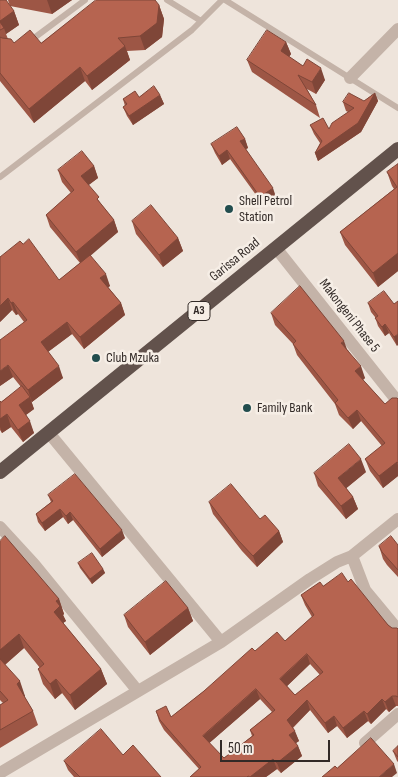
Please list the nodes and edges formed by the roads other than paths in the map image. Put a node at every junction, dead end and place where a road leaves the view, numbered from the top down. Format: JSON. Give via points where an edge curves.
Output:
{"nodes":[{"id":1,"x":85,"y":0,"type":"edge"},
{"id":2,"x":166,"y":0,"type":"edge"},
{"id":3,"x":223,"y":0,"type":"edge"},
{"id":4,"x":201,"y":21,"type":"junction"},
{"id":5,"x":398,"y":29,"type":"edge"},
{"id":6,"x":28,"y":42,"type":"edge"},
{"id":7,"x":350,"y":78,"type":"junction"},
{"id":8,"x":398,"y":108,"type":"edge"},
{"id":9,"x":398,"y":149,"type":"edge"},
{"id":10,"x":0,"y":177,"type":"edge"},
{"id":11,"x":276,"y":248,"type":"junction"},
{"id":12,"x":398,"y":402,"type":"edge"},
{"id":13,"x":49,"y":433,"type":"junction"},
{"id":14,"x":0,"y":472,"type":"edge"},
{"id":15,"x":398,"y":519,"type":"edge"},
{"id":16,"x":0,"y":527,"type":"edge"},
{"id":17,"x":352,"y":556,"type":"junction"},
{"id":18,"x":398,"y":630,"type":"edge"},
{"id":19,"x":221,"y":642,"type":"junction"},
{"id":20,"x":137,"y":690,"type":"junction"},
{"id":21,"x":398,"y":714,"type":"edge"},
{"id":22,"x":365,"y":743,"type":"edge"},
{"id":23,"x":0,"y":773,"type":"edge"}],
"edges":[{"from":1,"to":6,"type":"lane"},
{"from":2,"to":4,"type":"lane"},
{"from":3,"to":4,"type":"lane"},
{"from":3,"to":7,"type":"lane"},
{"from":4,"to":10,"type":"lane"},
{"from":5,"to":7,"type":"street"},
{"from":7,"to":8,"type":"lane"},
{"from":9,"to":11,"type":"highway","name":"Garissa Road","number":"A3"},
{"from":11,"to":12,"type":"street","name":"Makongeni Phase 5"},
{"from":11,"to":13,"type":"highway","name":"Garissa Road","number":"A3"},
{"from":13,"to":14,"type":"highway","name":"Garissa Road","number":"A3"},
{"from":13,"to":19,"type":"street"},
{"from":15,"to":17,"type":"street"},
{"from":16,"to":20,"type":"street"},
{"from":17,"to":18,"type":"street","via":[[365,590]]},
{"from":17,"to":19,"type":"street","via":[[310,578]]},
{"from":19,"to":20,"type":"street"},
{"from":20,"to":23,"type":"street"},
{"from":21,"to":22,"type":"street"}]}
